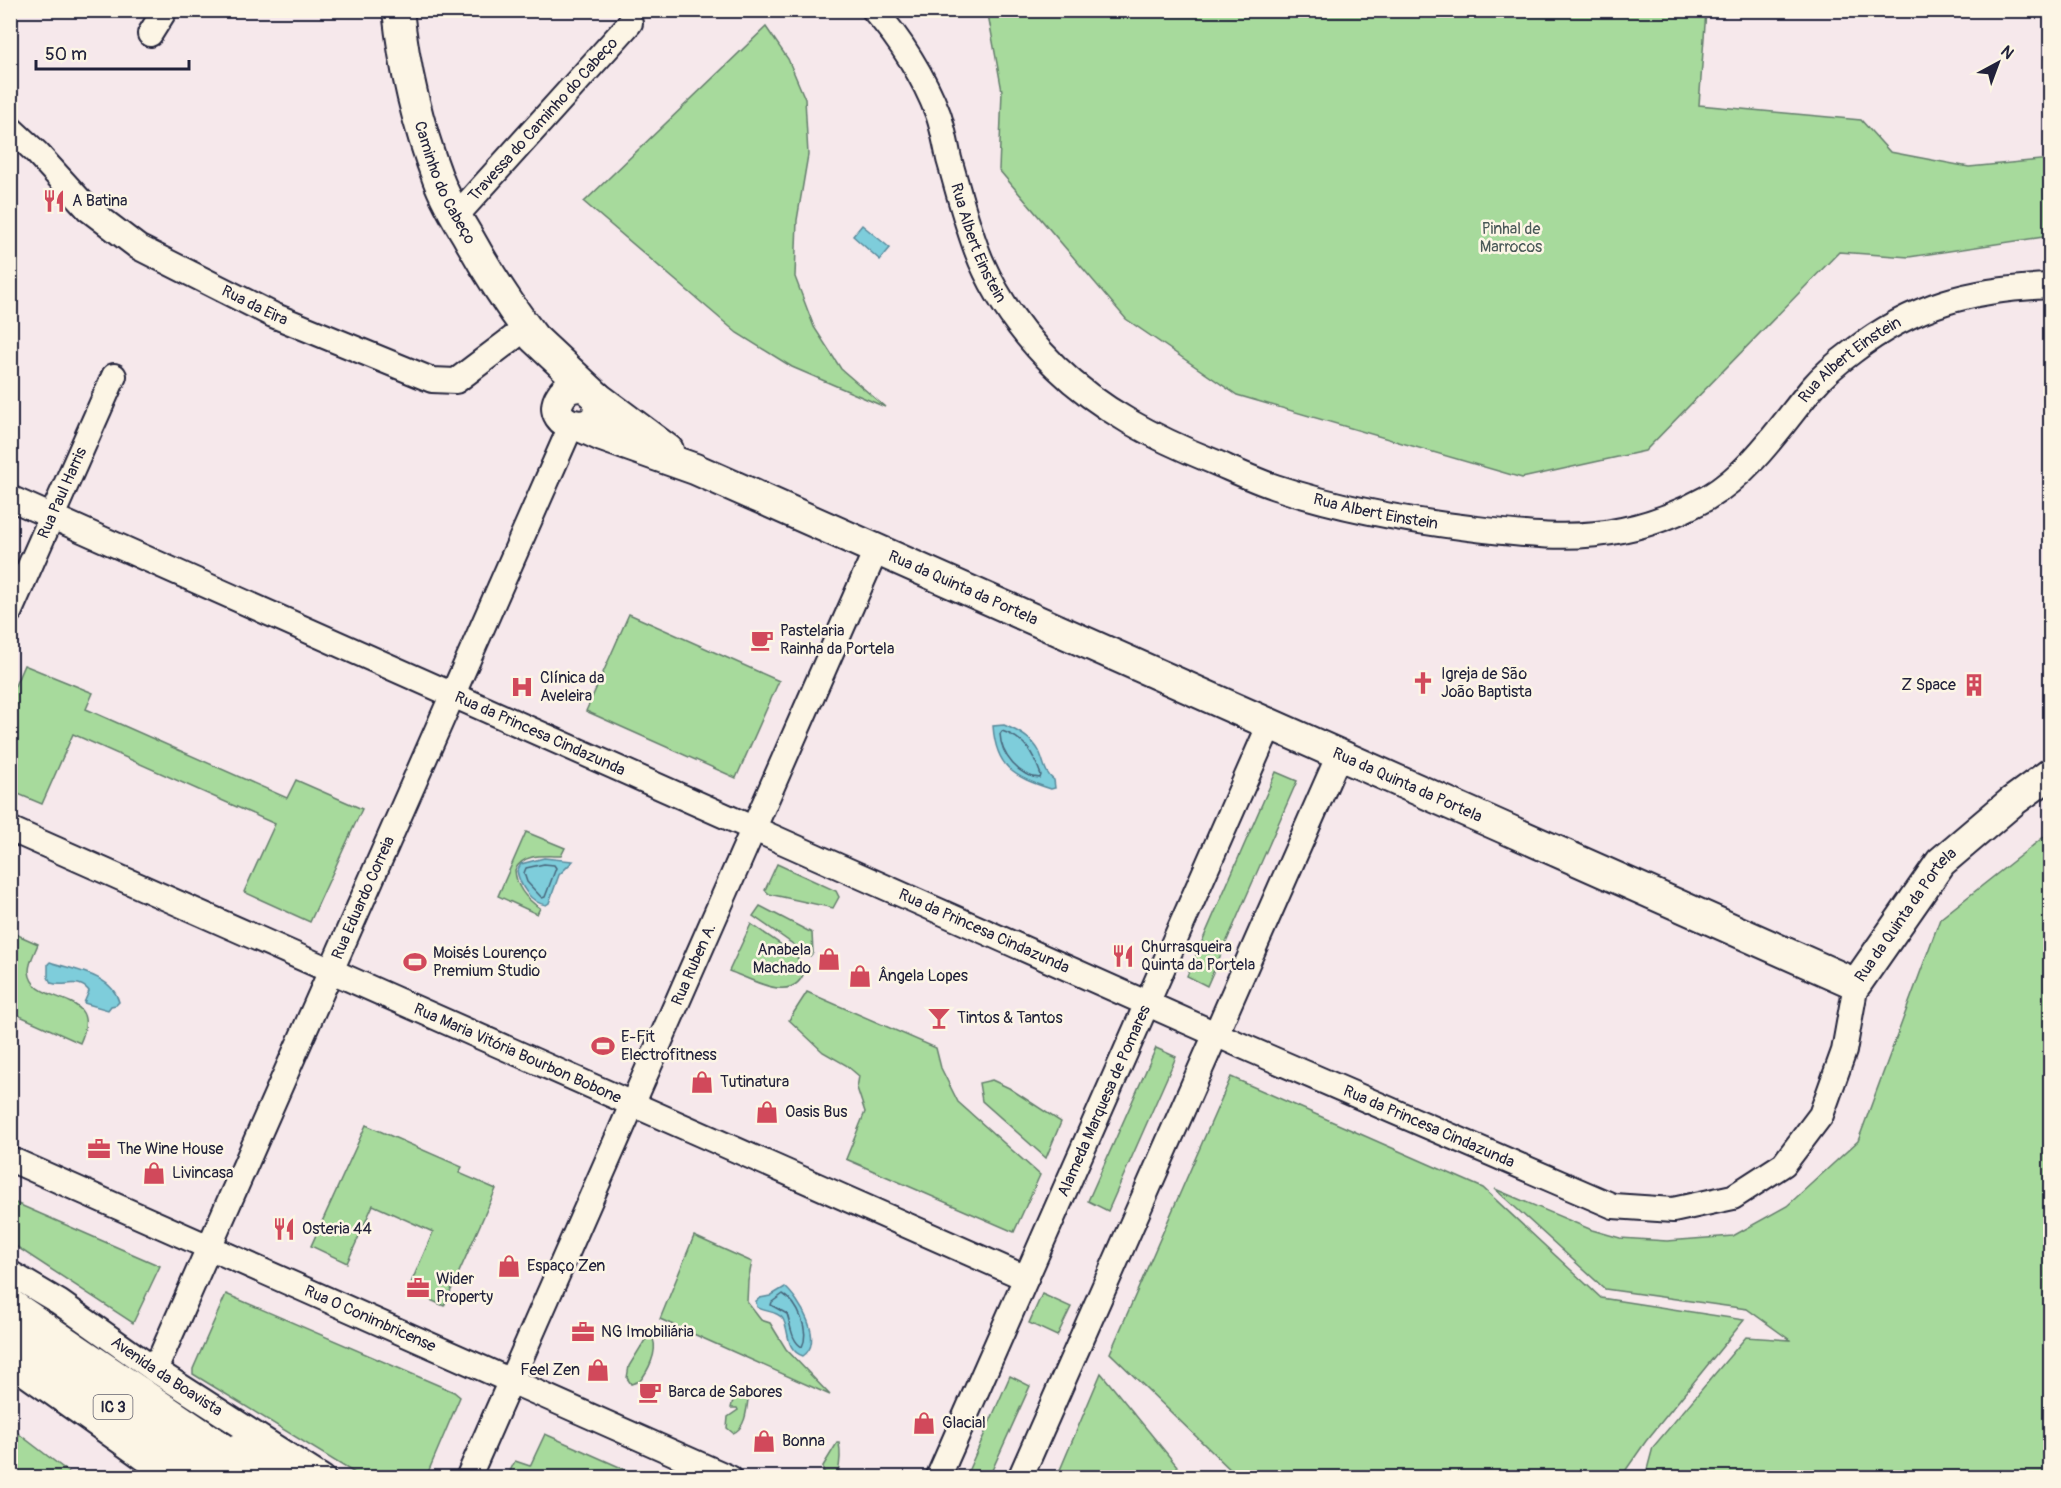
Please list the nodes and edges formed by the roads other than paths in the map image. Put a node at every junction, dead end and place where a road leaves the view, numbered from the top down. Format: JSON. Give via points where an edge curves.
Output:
{"nodes":[{"id":1,"x":165,"y":10,"type":"edge"},
{"id":2,"x":398,"y":10,"type":"edge"},
{"id":3,"x":874,"y":10,"type":"edge"},
{"id":4,"x":630,"y":23,"type":"dead end"},
{"id":5,"x":150,"y":34,"type":"dead end"},
{"id":6,"x":10,"y":128,"type":"edge"},
{"id":7,"x":456,"y":216,"type":"junction"},
{"id":8,"x":2050,"y":286,"type":"edge"},
{"id":9,"x":530,"y":333,"type":"junction"},
{"id":10,"x":114,"y":376,"type":"dead end"},
{"id":11,"x":591,"y":392,"type":"junction"},
{"id":12,"x":571,"y":417,"type":"junction"},
{"id":13,"x":695,"y":469,"type":"junction"},
{"id":14,"x":10,"y":498,"type":"edge"},
{"id":15,"x":52,"y":517,"type":"junction"},
{"id":16,"x":876,"y":550,"type":"junction"},
{"id":17,"x":10,"y":611,"type":"edge"},
{"id":18,"x":453,"y":695,"type":"junction"},
{"id":19,"x":1270,"y":724,"type":"junction"},
{"id":20,"x":1339,"y":755,"type":"junction"},
{"id":21,"x":2050,"y":774,"type":"edge"},
{"id":22,"x":754,"y":828,"type":"junction"},
{"id":23,"x":10,"y":829,"type":"edge"},
{"id":24,"x":331,"y":971,"type":"junction"},
{"id":25,"x":1856,"y":984,"type":"junction"},
{"id":26,"x":1147,"y":1002,"type":"junction"},
{"id":27,"x":1216,"y":1033,"type":"junction"},
{"id":28,"x":632,"y":1104,"type":"junction"},
{"id":29,"x":10,"y":1158,"type":"edge"},
{"id":30,"x":210,"y":1247,"type":"junction"},
{"id":31,"x":10,"y":1273,"type":"edge"},
{"id":32,"x":1026,"y":1278,"type":"junction"},
{"id":33,"x":10,"y":1306,"type":"edge"},
{"id":34,"x":10,"y":1335,"type":"edge"},
{"id":35,"x":10,"y":1363,"type":"edge"},
{"id":36,"x":155,"y":1370,"type":"junction"},
{"id":37,"x":511,"y":1380,"type":"junction"},
{"id":38,"x":192,"y":1430,"type":"junction"},
{"id":39,"x":172,"y":1478,"type":"edge"},
{"id":40,"x":216,"y":1478,"type":"edge"},
{"id":41,"x":263,"y":1478,"type":"edge"},
{"id":42,"x":302,"y":1478,"type":"edge"},
{"id":43,"x":323,"y":1478,"type":"edge"},
{"id":44,"x":468,"y":1478,"type":"edge"},
{"id":45,"x":730,"y":1478,"type":"edge"},
{"id":46,"x":938,"y":1478,"type":"edge"},
{"id":47,"x":1020,"y":1478,"type":"edge"}],
"edges":[{"from":1,"to":5,"type":"street"},
{"from":2,"to":7,"type":"street","name":"Caminho do Cabeço","via":[[417,113],[438,180]]},
{"from":3,"to":8,"type":"street","name":"Rua Albert Einstein","via":[[906,54],[938,115],[982,262],[1024,331],[1056,367],[1124,419],[1166,442],[1274,486],[1347,508],[1401,519],[1548,535],[1619,531],[1654,522],[1711,496],[1740,473],[1832,367],[1874,335],[1911,314],[1960,297],[2001,288]]},
{"from":4,"to":7,"type":"street","name":"Travessa do Caminho do Cabeço"},
{"from":6,"to":9,"type":"street","name":"Rua da Eira","via":[[88,209],[138,247],[273,315],[432,380],[456,381]]},
{"from":7,"to":9,"type":"street","name":"Caminho do Cabeço","via":[[488,273]]},
{"from":9,"to":11,"type":"street","name":"Caminho do Cabeço"},
{"from":9,"to":12,"type":"street","name":"Caminho do Cabeço"},
{"from":10,"to":15,"type":"street","name":"Rua Paul Harris"},
{"from":11,"to":12,"type":"street","via":[[579,386],[566,390]]},
{"from":11,"to":13,"type":"street","name":"Rua da Quinta da Portela"},
{"from":12,"to":13,"type":"street","name":"Rua da Quinta da Portela","via":[[602,436]]},
{"from":12,"to":18,"type":"street","name":"Rua Eduardo Correia"},
{"from":13,"to":16,"type":"street","name":"Rua da Quinta da Portela"},
{"from":14,"to":15,"type":"street","name":"Rua da Princesa Cindazunda"},
{"from":15,"to":17,"type":"street","name":"Rua Paul Harris"},
{"from":15,"to":18,"type":"street","name":"Rua da Princesa Cindazunda"},
{"from":16,"to":19,"type":"street","name":"Rua da Quinta da Portela"},
{"from":16,"to":22,"type":"street","name":"Rua Ruben A."},
{"from":18,"to":22,"type":"street","name":"Rua da Princesa Cindazunda"},
{"from":18,"to":24,"type":"street","name":"Rua Eduardo Correia"},
{"from":19,"to":20,"type":"street","name":"Rua da Quinta da Portela"},
{"from":19,"to":26,"type":"street","name":"Alameda Marquesa de Pomares"},
{"from":20,"to":25,"type":"street","name":"Rua da Quinta da Portela"},
{"from":20,"to":27,"type":"street"},
{"from":21,"to":25,"type":"street","name":"Rua da Quinta da Portela","via":[[1941,862]]},
{"from":22,"to":26,"type":"street","name":"Rua da Princesa Cindazunda"},
{"from":22,"to":28,"type":"street","name":"Rua Ruben A."},
{"from":23,"to":24,"type":"street","name":"Rua Maria Vitória Bourbon Bobone"},
{"from":24,"to":28,"type":"street","name":"Rua Maria Vitória Bourbon Bobone"},
{"from":24,"to":30,"type":"street","name":"Rua Eduardo Correia"},
{"from":25,"to":27,"type":"street","name":"Rua da Princesa Cindazunda","via":[[1844,1051],[1821,1114],[1784,1164],[1732,1197],[1673,1210],[1613,1206],[1594,1199]]},
{"from":26,"to":27,"type":"street","name":"Rua da Princesa Cindazunda"},
{"from":26,"to":32,"type":"street","name":"Alameda Marquesa de Pomares"},
{"from":27,"to":47,"type":"street"},
{"from":28,"to":32,"type":"street","name":"Rua Maria Vitória Bourbon Bobone"},
{"from":28,"to":37,"type":"street","name":"Rua Ruben A."},
{"from":29,"to":30,"type":"street","name":"Rua O Conimbricense"},
{"from":30,"to":36,"type":"street","name":"Rua Eduardo Correia"},
{"from":30,"to":37,"type":"street","name":"Rua O Conimbricense"},
{"from":31,"to":36,"type":"street","name":"Avenida da Boavista","via":[[59,1302]]},
{"from":32,"to":46,"type":"street","name":"Alameda Marquesa de Pomares"},
{"from":33,"to":38,"type":"highway","name":"Avenida da Boavista","number":"IC 3"},
{"from":34,"to":40,"type":"highway","number":"IC 3"},
{"from":35,"to":39,"type":"street"},
{"from":36,"to":43,"type":"street","name":"Avenida da Boavista"},
{"from":37,"to":44,"type":"street","name":"Rua Ruben A."},
{"from":37,"to":45,"type":"street","name":"Rua O Conimbricense"},
{"from":38,"to":41,"type":"highway","name":"Avenida da Boavista","number":"IC 3"},
{"from":38,"to":42,"type":"highway","via":[[248,1449]]}]}
